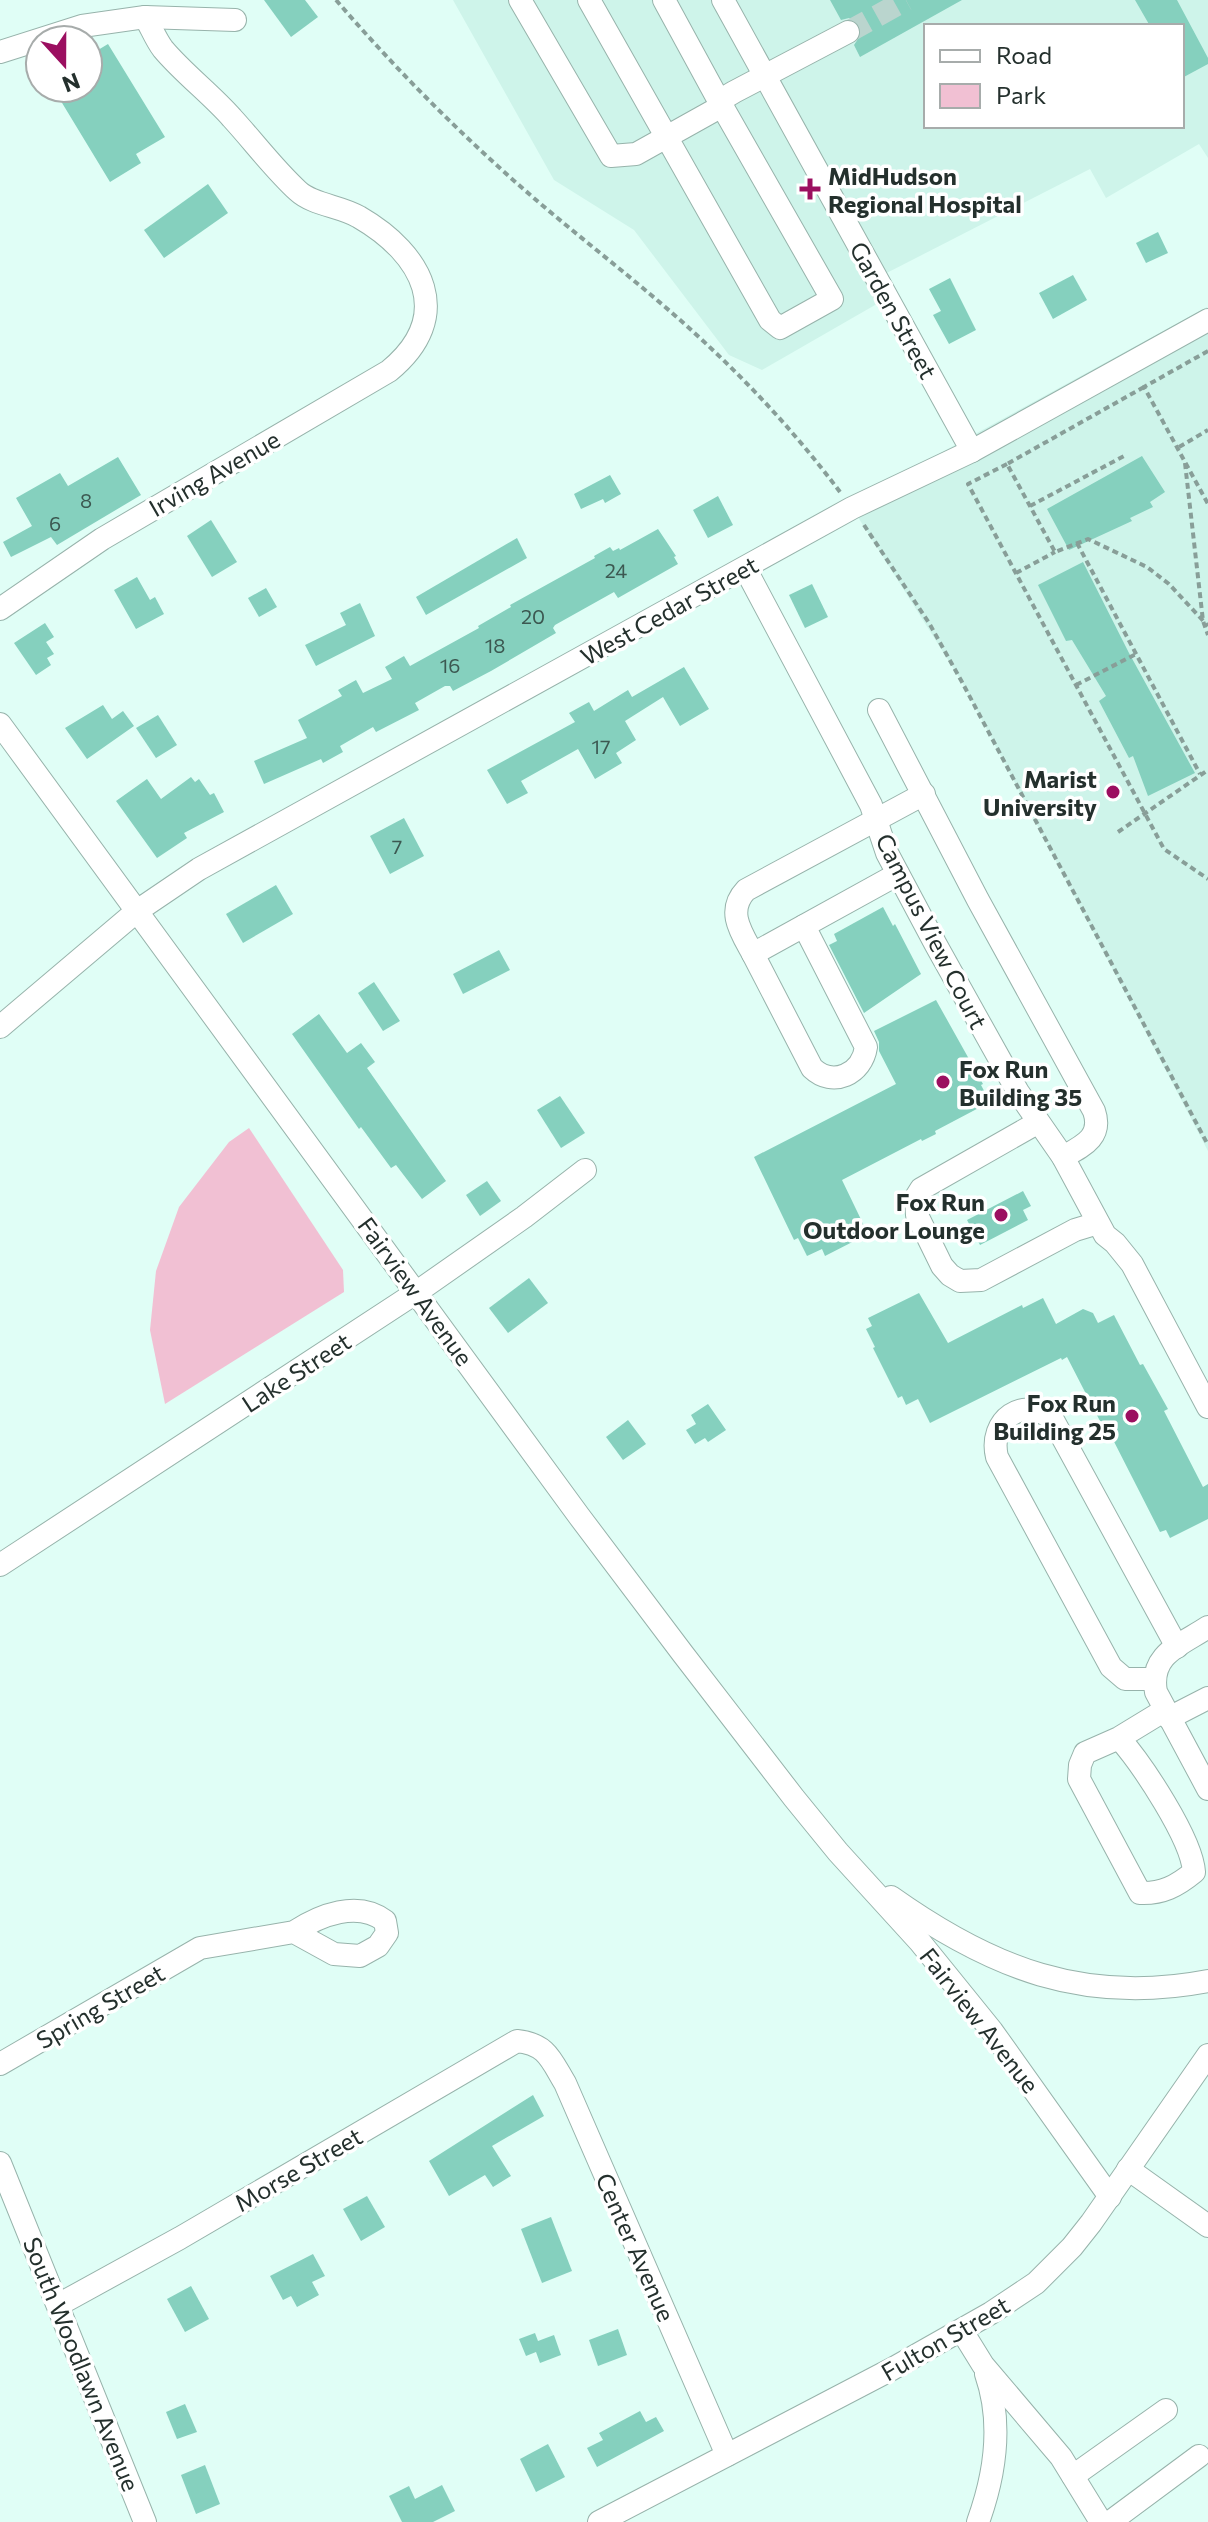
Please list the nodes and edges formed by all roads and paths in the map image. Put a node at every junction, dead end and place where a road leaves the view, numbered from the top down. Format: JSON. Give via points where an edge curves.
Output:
{"nodes":[{"id":1,"x":520,"y":0,"type":"edge"},
{"id":2,"x":589,"y":0,"type":"edge"},
{"id":3,"x":664,"y":0,"type":"edge"},
{"id":4,"x":723,"y":0,"type":"edge"},
{"id":5,"x":145,"y":17,"type":"junction"},
{"id":6,"x":235,"y":20,"type":"dead end"},
{"id":7,"x":848,"y":32,"type":"tunnel mouth"},
{"id":8,"x":0,"y":52,"type":"edge"},
{"id":9,"x":770,"y":83,"type":"junction"},
{"id":10,"x":722,"y":107,"type":"junction"},
{"id":11,"x":666,"y":137,"type":"junction"},
{"id":12,"x":1208,"y":320,"type":"edge"},
{"id":13,"x":1207,"y":354,"type":"edge"},
{"id":14,"x":1144,"y":387,"type":"junction"},
{"id":15,"x":1208,"y":430,"type":"edge"},
{"id":16,"x":1178,"y":447,"type":"junction"},
{"id":17,"x":972,"y":451,"type":"junction"},
{"id":18,"x":1124,"y":456,"type":"dead end"},
{"id":19,"x":1184,"y":461,"type":"junction"},
{"id":20,"x":1007,"y":464,"type":"junction"},
{"id":21,"x":1208,"y":504,"type":"edge"},
{"id":22,"x":1030,"y":506,"type":"junction"},
{"id":23,"x":1077,"y":543,"type":"junction"},
{"id":24,"x":1055,"y":552,"type":"junction"},
{"id":25,"x":745,"y":568,"type":"junction"},
{"id":26,"x":1016,"y":573,"type":"junction"},
{"id":27,"x":0,"y":609,"type":"edge"},
{"id":28,"x":1203,"y":621,"type":"junction"},
{"id":29,"x":1208,"y":626,"type":"edge"},
{"id":30,"x":1208,"y":635,"type":"edge"},
{"id":31,"x":1136,"y":654,"type":"junction"},
{"id":32,"x":1076,"y":685,"type":"junction"},
{"id":33,"x":879,"y":710,"type":"dead end"},
{"id":34,"x":0,"y":724,"type":"edge"},
{"id":35,"x":1207,"y":771,"type":"edge"},
{"id":36,"x":1200,"y":774,"type":"junction"},
{"id":37,"x":924,"y":794,"type":"junction"},
{"id":38,"x":1144,"y":813,"type":"junction"},
{"id":39,"x":875,"y":820,"type":"junction"},
{"id":40,"x":1118,"y":832,"type":"dead end"},
{"id":41,"x":898,"y":874,"type":"junction"},
{"id":42,"x":1208,"y":879,"type":"edge"},
{"id":43,"x":137,"y":911,"type":"junction"},
{"id":44,"x":804,"y":926,"type":"junction"},
{"id":45,"x":753,"y":954,"type":"junction"},
{"id":46,"x":0,"y":1027,"type":"edge"},
{"id":47,"x":1037,"y":1123,"type":"junction"},
{"id":48,"x":1063,"y":1157,"type":"junction"},
{"id":49,"x":585,"y":1170,"type":"dead end"},
{"id":50,"x":1098,"y":1223,"type":"junction"},
{"id":51,"x":417,"y":1292,"type":"junction"},
{"id":52,"x":1208,"y":1407,"type":"edge"},
{"id":53,"x":0,"y":1565,"type":"edge"},
{"id":54,"x":1208,"y":1627,"type":"edge"},
{"id":55,"x":1177,"y":1647,"type":"junction"},
{"id":56,"x":1154,"y":1679,"type":"junction"},
{"id":57,"x":1208,"y":1698,"type":"edge"},
{"id":58,"x":1167,"y":1714,"type":"junction"},
{"id":59,"x":1119,"y":1738,"type":"junction"},
{"id":60,"x":1208,"y":1789,"type":"edge"},
{"id":61,"x":838,"y":1852,"type":"junction"},
{"id":62,"x":294,"y":1932,"type":"dead end"},
{"id":63,"x":1208,"y":1981,"type":"edge"},
{"id":64,"x":537,"y":2045,"type":"joint"},
{"id":65,"x":1208,"y":2055,"type":"edge"},
{"id":66,"x":0,"y":2064,"type":"edge"},
{"id":67,"x":0,"y":2163,"type":"edge"},
{"id":68,"x":1128,"y":2169,"type":"junction"},
{"id":69,"x":1110,"y":2197,"type":"junction"},
{"id":70,"x":1208,"y":2226,"type":"edge"},
{"id":71,"x":58,"y":2305,"type":"junction"},
{"id":72,"x":962,"y":2331,"type":"junction"},
{"id":73,"x":983,"y":2365,"type":"junction"},
{"id":74,"x":1166,"y":2410,"type":"dead end"},
{"id":75,"x":727,"y":2455,"type":"junction"},
{"id":76,"x":1199,"y":2456,"type":"dead end"},
{"id":77,"x":1073,"y":2476,"type":"junction"},
{"id":78,"x":145,"y":2522,"type":"edge"},
{"id":79,"x":599,"y":2522,"type":"edge"},
{"id":80,"x":978,"y":2522,"type":"edge"},
{"id":81,"x":1101,"y":2522,"type":"edge"},
{"id":82,"x":1110,"y":2522,"type":"edge"}],
"edges":[{"from":1,"to":11,"type":"street","via":[[611,156],[636,154]]},
{"from":2,"to":11,"type":"street"},
{"from":3,"to":10,"type":"street"},
{"from":4,"to":9,"type":"street","name":"Garden Street"},
{"from":5,"to":6,"type":"street"},
{"from":5,"to":8,"type":"street","via":[[82,26]]},
{"from":5,"to":27,"type":"street","name":"Irving Avenue","via":[[162,48],[300,193],[357,215],[396,242],[418,270],[427,311],[416,341],[389,371],[102,539]]},
{"from":7,"to":9,"type":"street"},
{"from":9,"to":10,"type":"street"},
{"from":9,"to":17,"type":"street","name":"Garden Street"},
{"from":10,"to":11,"type":"street"},
{"from":10,"to":11,"type":"street","via":[[832,299],[780,328],[770,320]]},
{"from":12,"to":17,"type":"street","name":"West Cedar Street"},
{"from":13,"to":14,"type":"path"},
{"from":14,"to":16,"type":"path"},
{"from":14,"to":20,"type":"path"},
{"from":15,"to":16,"type":"path"},
{"from":16,"to":19,"type":"path"},
{"from":17,"to":25,"type":"street","name":"West Cedar Street","via":[[852,508]]},
{"from":18,"to":22,"type":"path"},
{"from":19,"to":21,"type":"path"},
{"from":19,"to":28,"type":"path"},
{"from":20,"to":22,"type":"path"},
{"from":20,"to":26,"type":"path","via":[[968,484]]},
{"from":22,"to":24,"type":"path"},
{"from":23,"to":24,"type":"path"},
{"from":23,"to":28,"type":"path","via":[[1088,539],[1147,567]]},
{"from":23,"to":31,"type":"path"},
{"from":24,"to":26,"type":"path"},
{"from":25,"to":39,"type":"street","name":"Campus View Court"},
{"from":25,"to":43,"type":"street","name":"West Cedar Street","via":[[199,869]]},
{"from":26,"to":32,"type":"path"},
{"from":28,"to":29,"type":"path"},
{"from":28,"to":30,"type":"path"},
{"from":31,"to":32,"type":"path"},
{"from":31,"to":36,"type":"path"},
{"from":32,"to":38,"type":"path"},
{"from":33,"to":37,"type":"street"},
{"from":34,"to":43,"type":"street","name":"Fairview Avenue"},
{"from":35,"to":36,"type":"path"},
{"from":36,"to":38,"type":"path"},
{"from":37,"to":39,"type":"street"},
{"from":37,"to":48,"type":"street","via":[[1094,1111],[1093,1137]]},
{"from":38,"to":40,"type":"path"},
{"from":38,"to":42,"type":"path","via":[[1164,849]]},
{"from":39,"to":41,"type":"street","name":"Campus View Court"},
{"from":39,"to":45,"type":"street","via":[[738,898],[735,918]]},
{"from":41,"to":44,"type":"street"},
{"from":41,"to":47,"type":"street","name":"Campus View Court"},
{"from":43,"to":46,"type":"street","name":"West Cedar Street"},
{"from":43,"to":51,"type":"street","name":"Fairview Avenue"},
{"from":44,"to":45,"type":"street"},
{"from":44,"to":45,"type":"street","via":[[866,1047],[864,1059],[849,1074],[828,1077],[812,1068]]},
{"from":47,"to":48,"type":"street","name":"Campus View Court"},
{"from":47,"to":50,"type":"street","via":[[921,1189],[917,1215],[942,1266],[960,1281],[981,1280]]},
{"from":48,"to":50,"type":"street","name":"Campus View Court"},
{"from":49,"to":51,"type":"street","name":"Lake Street"},
{"from":50,"to":52,"type":"street","name":"Campus View Court","via":[[1132,1264]]},
{"from":51,"to":53,"type":"street","name":"Lake Street"},
{"from":51,"to":61,"type":"street","name":"Fairview Avenue","via":[[579,1516]]},
{"from":54,"to":55,"type":"street"},
{"from":55,"to":56,"type":"street","via":[[1164,1655]]},
{"from":55,"to":56,"type":"street","via":[[1053,1420],[1031,1408],[1004,1420],[995,1432],[997,1457],[1111,1667],[1125,1679]]},
{"from":56,"to":58,"type":"street"},
{"from":57,"to":58,"type":"street"},
{"from":58,"to":59,"type":"street"},
{"from":58,"to":60,"type":"street"},
{"from":59,"to":59,"type":"street","via":[[1134,1755],[1193,1860],[1194,1872],[1177,1886],[1140,1893],[1079,1779],[1085,1753]]},
{"from":61,"to":63,"type":"street","name":"Fairview Avenue","via":[[917,1915],[1038,1975],[1099,1987]]},
{"from":61,"to":69,"type":"street","name":"Fairview Avenue","via":[[973,2007]]},
{"from":62,"to":66,"type":"street","name":"Spring Street","via":[[200,1948]]},
{"from":64,"to":71,"type":"street","name":"Morse Street","via":[[517,2041]]},
{"from":64,"to":75,"type":"street","name":"Center Avenue","via":[[565,2083]]},
{"from":65,"to":68,"type":"street","name":"Fulton Street"},
{"from":67,"to":71,"type":"street","name":"South Woodlawn Avenue"},
{"from":68,"to":69,"type":"street","name":"Fulton Street"},
{"from":68,"to":70,"type":"street"},
{"from":69,"to":72,"type":"street","name":"Fulton Street","via":[[1036,2283]]},
{"from":71,"to":78,"type":"street","name":"South Woodlawn Avenue"},
{"from":72,"to":73,"type":"street"},
{"from":72,"to":75,"type":"street","name":"Fulton Street"},
{"from":73,"to":77,"type":"street"},
{"from":73,"to":80,"type":"street","via":[[993,2395],[995,2451]]},
{"from":74,"to":77,"type":"street"},
{"from":75,"to":79,"type":"street","name":"Fulton Street"},
{"from":76,"to":82,"type":"street"},
{"from":77,"to":81,"type":"street"}]}
